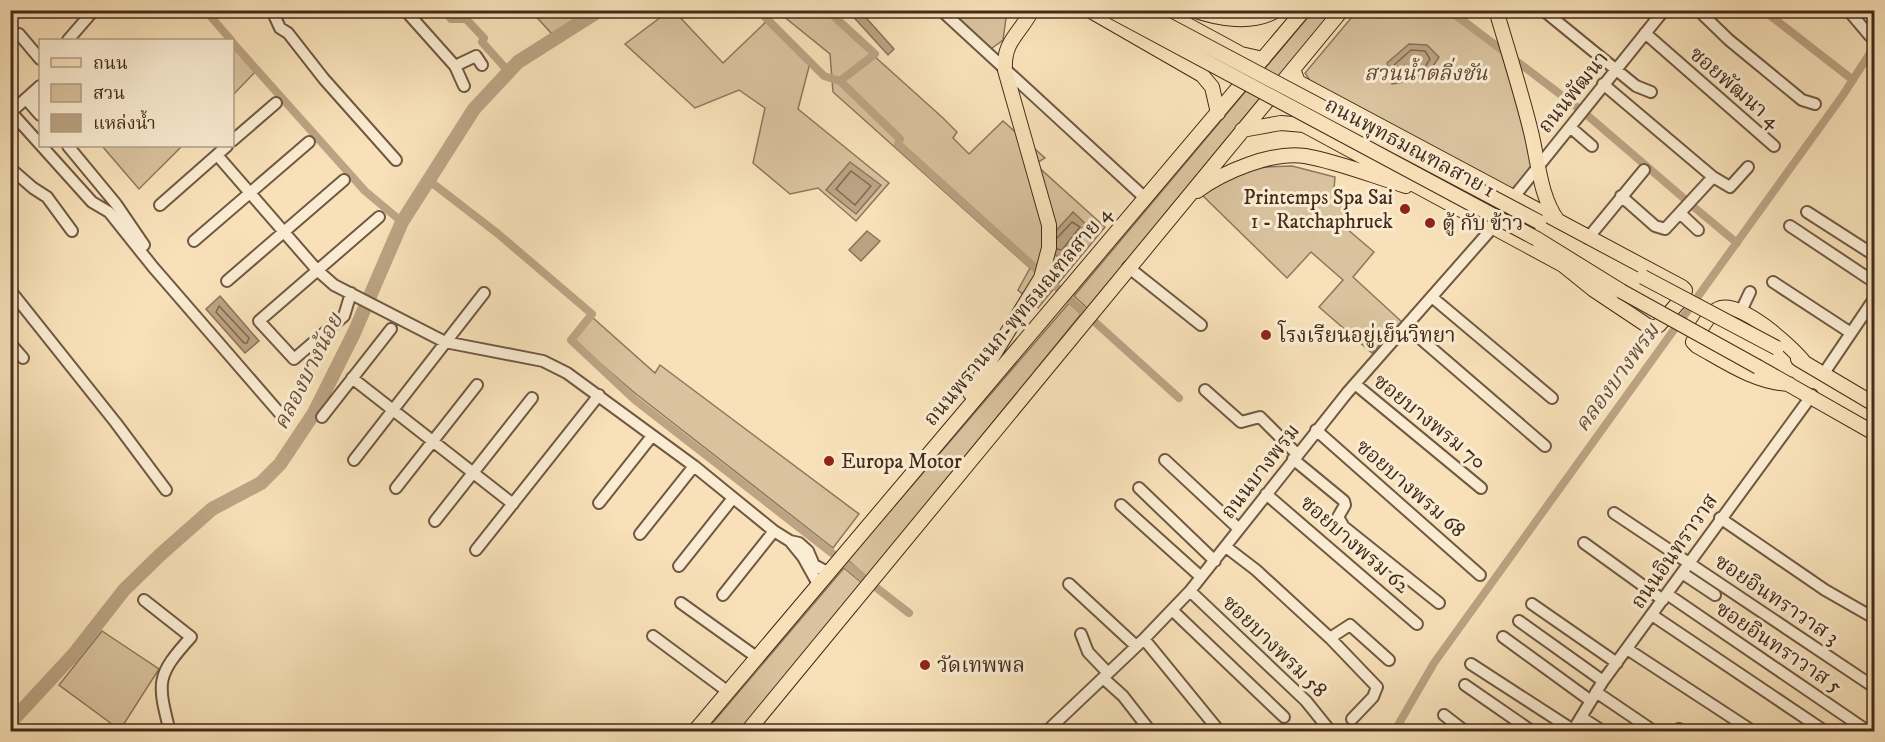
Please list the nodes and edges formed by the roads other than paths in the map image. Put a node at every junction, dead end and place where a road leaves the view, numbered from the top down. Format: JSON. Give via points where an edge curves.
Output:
{"nodes":[{"id":1,"x":94,"y":10,"type":"edge"},
{"id":2,"x":281,"y":10,"type":"edge"},
{"id":3,"x":405,"y":10,"type":"edge"},
{"id":4,"x":940,"y":10,"type":"edge"},
{"id":5,"x":1032,"y":10,"type":"edge"},
{"id":6,"x":1089,"y":10,"type":"edge"},
{"id":7,"x":1110,"y":10,"type":"edge"},
{"id":8,"x":1139,"y":10,"type":"edge"},
{"id":9,"x":1160,"y":10,"type":"edge"},
{"id":10,"x":1194,"y":10,"type":"edge"},
{"id":11,"x":1277,"y":10,"type":"edge"},
{"id":12,"x":1304,"y":10,"type":"edge"},
{"id":13,"x":1342,"y":10,"type":"edge"},
{"id":14,"x":1496,"y":10,"type":"edge"},
{"id":15,"x":1543,"y":10,"type":"edge"},
{"id":16,"x":1664,"y":10,"type":"edge"},
{"id":17,"x":1698,"y":10,"type":"edge"},
{"id":18,"x":1848,"y":10,"type":"edge"},
{"id":19,"x":1180,"y":21,"type":"junction"},
{"id":20,"x":1645,"y":33,"type":"junction"},
{"id":21,"x":18,"y":34,"type":"dead end"},
{"id":22,"x":1870,"y":36,"type":"dead end"},
{"id":23,"x":69,"y":39,"type":"edge"},
{"id":24,"x":1158,"y":48,"type":"junction"},
{"id":25,"x":39,"y":58,"type":"edge"},
{"id":26,"x":1263,"y":59,"type":"junction"},
{"id":27,"x":482,"y":65,"type":"dead end"},
{"id":28,"x":455,"y":66,"type":"junction"},
{"id":29,"x":1293,"y":69,"type":"junction"},
{"id":30,"x":1617,"y":69,"type":"junction"},
{"id":31,"x":1005,"y":70,"type":"junction"},
{"id":32,"x":1603,"y":84,"type":"junction"},
{"id":33,"x":464,"y":86,"type":"dead end"},
{"id":34,"x":1651,"y":92,"type":"dead end"},
{"id":35,"x":33,"y":93,"type":"edge"},
{"id":36,"x":276,"y":103,"type":"dead end"},
{"id":37,"x":1815,"y":104,"type":"dead end"},
{"id":38,"x":11,"y":112,"type":"edge"},
{"id":39,"x":39,"y":112,"type":"edge"},
{"id":40,"x":1218,"y":113,"type":"junction"},
{"id":41,"x":1368,"y":121,"type":"junction"},
{"id":42,"x":1570,"y":127,"type":"junction"},
{"id":43,"x":1242,"y":129,"type":"junction"},
{"id":44,"x":234,"y":139,"type":"edge"},
{"id":45,"x":309,"y":142,"type":"dead end"},
{"id":46,"x":39,"y":143,"type":"edge"},
{"id":47,"x":1592,"y":146,"type":"dead end"},
{"id":48,"x":1774,"y":146,"type":"dead end"},
{"id":49,"x":42,"y":147,"type":"edge"},
{"id":50,"x":69,"y":147,"type":"edge"},
{"id":51,"x":78,"y":147,"type":"edge"},
{"id":52,"x":226,"y":147,"type":"edge"},
{"id":53,"x":1347,"y":148,"type":"junction"},
{"id":54,"x":217,"y":155,"type":"junction"},
{"id":55,"x":396,"y":159,"type":"dead end"},
{"id":56,"x":1539,"y":165,"type":"junction"},
{"id":57,"x":94,"y":166,"type":"dead end"},
{"id":58,"x":1748,"y":167,"type":"dead end"},
{"id":59,"x":10,"y":168,"type":"edge"},
{"id":60,"x":1644,"y":170,"type":"dead end"},
{"id":61,"x":1713,"y":177,"type":"junction"},
{"id":62,"x":344,"y":180,"type":"dead end"},
{"id":63,"x":251,"y":192,"type":"junction"},
{"id":64,"x":1437,"y":195,"type":"junction"},
{"id":65,"x":1621,"y":196,"type":"junction"},
{"id":66,"x":1144,"y":197,"type":"junction"},
{"id":67,"x":1514,"y":198,"type":"junction"},
{"id":68,"x":1181,"y":203,"type":"junction"},
{"id":69,"x":160,"y":205,"type":"dead end"},
{"id":70,"x":1807,"y":212,"type":"dead end"},
{"id":71,"x":1681,"y":214,"type":"junction"},
{"id":72,"x":379,"y":217,"type":"dead end"},
{"id":73,"x":1559,"y":223,"type":"junction"},
{"id":74,"x":1494,"y":226,"type":"junction"},
{"id":75,"x":1790,"y":226,"type":"dead end"},
{"id":76,"x":1698,"y":230,"type":"dead end"},
{"id":77,"x":72,"y":231,"type":"dead end"},
{"id":78,"x":284,"y":231,"type":"junction"},
{"id":79,"x":1582,"y":235,"type":"junction"},
{"id":80,"x":194,"y":241,"type":"dead end"},
{"id":81,"x":1602,"y":255,"type":"junction"},
{"id":82,"x":1875,"y":255,"type":"edge"},
{"id":83,"x":1563,"y":265,"type":"junction"},
{"id":84,"x":1128,"y":267,"type":"junction"},
{"id":85,"x":317,"y":270,"type":"junction"},
{"id":86,"x":227,"y":281,"type":"dead end"},
{"id":87,"x":1773,"y":282,"type":"dead end"},
{"id":88,"x":1875,"y":282,"type":"edge"},
{"id":89,"x":178,"y":288,"type":"dead end"},
{"id":90,"x":1616,"y":288,"type":"junction"},
{"id":91,"x":10,"y":290,"type":"edge"},
{"id":92,"x":1750,"y":292,"type":"dead end"},
{"id":93,"x":351,"y":293,"type":"junction"},
{"id":94,"x":484,"y":293,"type":"dead end"},
{"id":95,"x":1432,"y":298,"type":"junction"},
{"id":96,"x":1875,"y":299,"type":"edge"},
{"id":97,"x":1741,"y":312,"type":"junction"},
{"id":98,"x":1201,"y":325,"type":"dead end"},
{"id":99,"x":1407,"y":327,"type":"junction"},
{"id":100,"x":391,"y":329,"type":"dead end"},
{"id":101,"x":1851,"y":333,"type":"junction"},
{"id":102,"x":445,"y":342,"type":"junction"},
{"id":103,"x":10,"y":344,"type":"edge"},
{"id":104,"x":23,"y":358,"type":"dead end"},
{"id":105,"x":1804,"y":362,"type":"junction"},
{"id":106,"x":1824,"y":374,"type":"junction"},
{"id":107,"x":352,"y":378,"type":"junction"},
{"id":108,"x":1355,"y":384,"type":"junction"},
{"id":109,"x":1789,"y":384,"type":"junction"},
{"id":110,"x":477,"y":386,"type":"dead end"},
{"id":111,"x":1205,"y":390,"type":"dead end"},
{"id":112,"x":599,"y":394,"type":"junction"},
{"id":113,"x":1812,"y":395,"type":"junction"},
{"id":114,"x":532,"y":398,"type":"dead end"},
{"id":115,"x":1552,"y":398,"type":"dead end"},
{"id":116,"x":1875,"y":404,"type":"edge"},
{"id":117,"x":393,"y":410,"type":"junction"},
{"id":118,"x":283,"y":417,"type":"dead end"},
{"id":119,"x":322,"y":417,"type":"dead end"},
{"id":120,"x":1316,"y":430,"type":"junction"},
{"id":121,"x":946,"y":431,"type":"junction"},
{"id":122,"x":1875,"y":433,"type":"edge"},
{"id":123,"x":652,"y":436,"type":"junction"},
{"id":124,"x":433,"y":441,"type":"junction"},
{"id":125,"x":1545,"y":446,"type":"dead end"},
{"id":126,"x":1294,"y":458,"type":"junction"},
{"id":127,"x":354,"y":460,"type":"dead end"},
{"id":128,"x":1165,"y":460,"type":"dead end"},
{"id":129,"x":693,"y":466,"type":"junction"},
{"id":130,"x":473,"y":473,"type":"junction"},
{"id":131,"x":396,"y":488,"type":"dead end"},
{"id":132,"x":1139,"y":488,"type":"dead end"},
{"id":133,"x":1481,"y":488,"type":"dead end"},
{"id":134,"x":166,"y":490,"type":"dead end"},
{"id":135,"x":1266,"y":494,"type":"junction"},
{"id":136,"x":733,"y":498,"type":"junction"},
{"id":137,"x":1337,"y":501,"type":"dead end"},
{"id":138,"x":600,"y":503,"type":"dead end"},
{"id":139,"x":513,"y":504,"type":"junction"},
{"id":140,"x":1121,"y":505,"type":"dead end"},
{"id":141,"x":1614,"y":513,"type":"dead end"},
{"id":142,"x":1720,"y":518,"type":"junction"},
{"id":143,"x":435,"y":521,"type":"dead end"},
{"id":144,"x":1239,"y":530,"type":"junction"},
{"id":145,"x":774,"y":531,"type":"junction"},
{"id":146,"x":640,"y":534,"type":"dead end"},
{"id":147,"x":790,"y":541,"type":"junction"},
{"id":148,"x":1584,"y":543,"type":"dead end"},
{"id":149,"x":1226,"y":547,"type":"junction"},
{"id":150,"x":476,"y":550,"type":"dead end"},
{"id":151,"x":1215,"y":561,"type":"junction"},
{"id":152,"x":1689,"y":563,"type":"junction"},
{"id":153,"x":680,"y":566,"type":"dead end"},
{"id":154,"x":827,"y":572,"type":"junction"},
{"id":155,"x":1682,"y":573,"type":"junction"},
{"id":156,"x":1480,"y":575,"type":"dead end"},
{"id":157,"x":1201,"y":577,"type":"junction"},
{"id":158,"x":818,"y":584,"type":"junction"},
{"id":159,"x":1069,"y":584,"type":"dead end"},
{"id":160,"x":1190,"y":591,"type":"junction"},
{"id":161,"x":723,"y":595,"type":"dead end"},
{"id":162,"x":1714,"y":595,"type":"dead end"},
{"id":163,"x":1665,"y":597,"type":"junction"},
{"id":164,"x":144,"y":600,"type":"dead end"},
{"id":165,"x":681,"y":603,"type":"dead end"},
{"id":166,"x":1439,"y":603,"type":"dead end"},
{"id":167,"x":1532,"y":604,"type":"dead end"},
{"id":168,"x":1172,"y":610,"type":"junction"},
{"id":169,"x":1652,"y":615,"type":"junction"},
{"id":170,"x":1875,"y":618,"type":"edge"},
{"id":171,"x":1519,"y":621,"type":"dead end"},
{"id":172,"x":1417,"y":624,"type":"dead end"},
{"id":173,"x":1081,"y":634,"type":"dead end"},
{"id":174,"x":654,"y":636,"type":"dead end"},
{"id":175,"x":1503,"y":637,"type":"dead end"},
{"id":176,"x":1330,"y":638,"type":"junction"},
{"id":177,"x":1140,"y":643,"type":"junction"},
{"id":178,"x":1627,"y":649,"type":"junction"},
{"id":179,"x":756,"y":656,"type":"junction"},
{"id":180,"x":1389,"y":660,"type":"dead end"},
{"id":181,"x":1617,"y":663,"type":"junction"},
{"id":182,"x":1471,"y":664,"type":"dead end"},
{"id":183,"x":1105,"y":675,"type":"junction"},
{"id":184,"x":1603,"y":681,"type":"junction"},
{"id":185,"x":1465,"y":685,"type":"dead end"},
{"id":186,"x":1875,"y":687,"type":"edge"},
{"id":187,"x":727,"y":691,"type":"junction"},
{"id":188,"x":1594,"y":697,"type":"junction"},
{"id":189,"x":1444,"y":715,"type":"dead end"},
{"id":190,"x":1284,"y":717,"type":"dead end"},
{"id":191,"x":1581,"y":717,"type":"junction"},
{"id":192,"x":1352,"y":719,"type":"dead end"},
{"id":193,"x":1572,"y":731,"type":"edge"},
{"id":194,"x":170,"y":732,"type":"edge"},
{"id":195,"x":693,"y":732,"type":"edge"},
{"id":196,"x":747,"y":732,"type":"edge"},
{"id":197,"x":1046,"y":732,"type":"edge"},
{"id":198,"x":1151,"y":732,"type":"edge"},
{"id":199,"x":1220,"y":732,"type":"edge"},
{"id":200,"x":1331,"y":732,"type":"edge"},
{"id":201,"x":1466,"y":732,"type":"edge"},
{"id":202,"x":1533,"y":732,"type":"edge"},
{"id":203,"x":1604,"y":732,"type":"edge"},
{"id":204,"x":1654,"y":732,"type":"edge"},
{"id":205,"x":1754,"y":732,"type":"edge"},
{"id":206,"x":1826,"y":732,"type":"edge"},
{"id":207,"x":1869,"y":732,"type":"edge"}],
"edges":[{"from":1,"to":23,"type":"street"},
{"from":2,"to":55,"type":"street","via":[[275,17],[280,28]]},
{"from":3,"to":28,"type":"street"},
{"from":4,"to":31,"type":"street"},
{"from":5,"to":31,"type":"main road","via":[[1005,50]]},
{"from":6,"to":24,"type":"main road"},
{"from":7,"to":90,"type":"main road","name":"ถนนพุทธมณฑลสาย 1","bridge":true,"via":[[1537,238]]},
{"from":8,"to":81,"type":"main road","name":"ถนนพุทธมณฑลสาย 1","bridge":true},
{"from":9,"to":19,"type":"main road"},
{"from":10,"to":11,"type":"main road","via":[[1229,18],[1256,18]]},
{"from":12,"to":26,"type":"main road","name":"ถนนพรานนก-พุทธมณฑลสาย 4"},
{"from":13,"to":29,"type":"main road"},
{"from":14,"to":56,"type":"main road"},
{"from":15,"to":30,"type":"street"},
{"from":16,"to":20,"type":"street","name":"ถนนพัฒนา"},
{"from":17,"to":37,"type":"street","via":[[1802,100]]},
{"from":18,"to":22,"type":"street"},
{"from":19,"to":24,"type":"main road","via":[[1183,34],[1177,45]]},
{"from":19,"to":26,"type":"main road","via":[[1241,54]]},
{"from":20,"to":30,"type":"street","name":"ถนนพัฒนา"},
{"from":20,"to":48,"type":"street","name":"ซอยพัฒนา 4"},
{"from":21,"to":25,"type":"street"},
{"from":24,"to":40,"type":"main road","via":[[1202,75],[1212,87]]},
{"from":26,"to":40,"type":"main road","name":"ถนนพรานนก-พุทธมณฑลสาย 4"},
{"from":27,"to":28,"type":"street","via":[[476,56]]},
{"from":28,"to":33,"type":"street"},
{"from":29,"to":41,"type":"main road","via":[[1298,82]]},
{"from":29,"to":43,"type":"main road"},
{"from":30,"to":32,"type":"street","name":"ถนนพัฒนา"},
{"from":30,"to":34,"type":"street","via":[[1636,86]]},
{"from":31,"to":66,"type":"street"},
{"from":31,"to":121,"type":"main road","via":[[1048,225],[1049,248],[1043,273]]},
{"from":32,"to":42,"type":"street","name":"ถนนพัฒนา"},
{"from":32,"to":61,"type":"street"},
{"from":35,"to":38,"type":"street"},
{"from":35,"to":39,"type":"street"},
{"from":36,"to":44,"type":"street"},
{"from":38,"to":46,"type":"street"},
{"from":40,"to":66,"type":"main road","name":"ถนนพรานนก-พุทธมณฑลสาย 4"},
{"from":41,"to":53,"type":"main road","via":[[1349,123],[1343,130],[1342,142]]},
{"from":41,"to":67,"type":"main road"},
{"from":42,"to":47,"type":"street"},
{"from":42,"to":56,"type":"street","name":"ถนนพัฒนา"},
{"from":43,"to":53,"type":"main road","via":[[1281,123],[1305,125]]},
{"from":43,"to":68,"type":"main road"},
{"from":45,"to":63,"type":"street"},
{"from":49,"to":118,"type":"street","via":[[92,202],[109,213]]},
{"from":50,"to":89,"type":"street"},
{"from":51,"to":57,"type":"street"},
{"from":52,"to":54,"type":"street"},
{"from":53,"to":64,"type":"main road"},
{"from":54,"to":63,"type":"street"},
{"from":54,"to":69,"type":"street"},
{"from":56,"to":67,"type":"street","name":"ถนนพัฒนา"},
{"from":56,"to":73,"type":"main road","via":[[1550,211]]},
{"from":58,"to":61,"type":"street","via":[[1730,187]]},
{"from":59,"to":77,"type":"street","via":[[33,188],[52,193]]},
{"from":60,"to":65,"type":"street"},
{"from":61,"to":71,"type":"street"},
{"from":62,"to":78,"type":"street"},
{"from":63,"to":78,"type":"street"},
{"from":63,"to":80,"type":"street"},
{"from":64,"to":68,"type":"main road","via":[[1303,156],[1234,169]]},
{"from":64,"to":74,"type":"main road"},
{"from":65,"to":71,"type":"street","via":[[1660,230]]},
{"from":65,"to":79,"type":"street"},
{"from":66,"to":121,"type":"main road","name":"ถนนพรานนก-พุทธมณฑลสาย 4"},
{"from":67,"to":73,"type":"main road"},
{"from":68,"to":84,"type":"main road"},
{"from":70,"to":82,"type":"street"},
{"from":71,"to":76,"type":"street"},
{"from":72,"to":85,"type":"street"},
{"from":73,"to":79,"type":"main road"},
{"from":74,"to":83,"type":"main road"},
{"from":74,"to":95,"type":"street","name":"ถนนบางพรม"},
{"from":75,"to":88,"type":"street"},
{"from":78,"to":85,"type":"street"},
{"from":78,"to":86,"type":"street"},
{"from":79,"to":81,"type":"main road"},
{"from":79,"to":83,"type":"main road","via":[[1682,287],[1684,296],[1654,328]]},
{"from":81,"to":105,"type":"main road","name":"ถนนพุทธมณฑลสาย 1","bridge":true},
{"from":83,"to":90,"type":"main road"},
{"from":84,"to":98,"type":"street"},
{"from":84,"to":196,"type":"main road"},
{"from":85,"to":93,"type":"street"},
{"from":85,"to":93,"type":"street","via":[[260,321],[294,359],[344,316]]},
{"from":87,"to":101,"type":"street"},
{"from":90,"to":109,"type":"main road","name":"ถนนพุทธมณฑลสาย 1","bridge":true},
{"from":91,"to":134,"type":"street"},
{"from":92,"to":97,"type":"street"},
{"from":93,"to":102,"type":"street"},
{"from":94,"to":102,"type":"street"},
{"from":95,"to":99,"type":"street","name":"ถนนบางพรม"},
{"from":95,"to":115,"type":"street"},
{"from":96,"to":101,"type":"street"},
{"from":97,"to":105,"type":"main road","via":[[1786,342]]},
{"from":97,"to":109,"type":"main road","via":[[1722,307],[1716,310],[1693,342],[1751,376]]},
{"from":99,"to":108,"type":"street","name":"ถนนบางพรม"},
{"from":99,"to":125,"type":"street"},
{"from":100,"to":107,"type":"street"},
{"from":101,"to":106,"type":"street"},
{"from":102,"to":112,"type":"street","via":[[543,361]]},
{"from":102,"to":117,"type":"street"},
{"from":103,"to":104,"type":"street"},
{"from":105,"to":106,"type":"main road","name":"ถนนพุทธมณฑลสาย 1"},
{"from":106,"to":116,"type":"main road","name":"ถนนพุทธมณฑลสาย 1"},
{"from":107,"to":117,"type":"street"},
{"from":107,"to":119,"type":"street"},
{"from":108,"to":120,"type":"street","name":"ถนนบางพรม"},
{"from":108,"to":133,"type":"street","name":"ซอยบางพรม 70"},
{"from":109,"to":113,"type":"main road","name":"ถนนพุทธมณฑลสาย 1"},
{"from":110,"to":124,"type":"street"},
{"from":111,"to":126,"type":"street","via":[[1240,422],[1260,417]]},
{"from":112,"to":123,"type":"street"},
{"from":112,"to":139,"type":"street"},
{"from":113,"to":122,"type":"main road","name":"ถนนพุทธมณฑลสาย 1"},
{"from":113,"to":142,"type":"street","name":"ถนนอินทราวาส"},
{"from":114,"to":130,"type":"street"},
{"from":117,"to":124,"type":"street"},
{"from":117,"to":127,"type":"street"},
{"from":120,"to":126,"type":"street","name":"ถนนบางพรม"},
{"from":120,"to":156,"type":"street","name":"ซอยบางพรม 68"},
{"from":121,"to":154,"type":"main road","name":"ถนนพรานนก-พุทธมณฑลสาย 4"},
{"from":123,"to":129,"type":"street"},
{"from":123,"to":138,"type":"street"},
{"from":124,"to":130,"type":"street"},
{"from":124,"to":131,"type":"street"},
{"from":126,"to":135,"type":"street","name":"ถนนบางพรม"},
{"from":126,"to":137,"type":"street"},
{"from":126,"to":166,"type":"street","via":[[1344,501],[1338,517],[1344,527]]},
{"from":128,"to":144,"type":"street"},
{"from":129,"to":136,"type":"street"},
{"from":129,"to":146,"type":"street"},
{"from":130,"to":139,"type":"street"},
{"from":130,"to":143,"type":"street"},
{"from":132,"to":151,"type":"street"},
{"from":135,"to":144,"type":"street","name":"ถนนบางพรม"},
{"from":135,"to":172,"type":"street","name":"ซอยบางพรม 62"},
{"from":136,"to":145,"type":"street"},
{"from":136,"to":153,"type":"street"},
{"from":139,"to":150,"type":"street"},
{"from":140,"to":157,"type":"street"},
{"from":141,"to":152,"type":"street","name":"ซอยอินทราวาส 3"},
{"from":142,"to":152,"type":"street","name":"ถนนอินทราวาส"},
{"from":142,"to":170,"type":"street","via":[[1825,590]]},
{"from":144,"to":149,"type":"street","name":"ถนนบางพรม"},
{"from":145,"to":147,"type":"street"},
{"from":145,"to":161,"type":"street"},
{"from":147,"to":154,"type":"street","via":[[799,543],[814,565]]},
{"from":147,"to":158,"type":"street"},
{"from":148,"to":163,"type":"street","name":"ซอยอินทราวาส 5"},
{"from":149,"to":151,"type":"street","name":"ถนนบางพรม"},
{"from":149,"to":176,"type":"street"},
{"from":151,"to":157,"type":"street","name":"ถนนบางพรม"},
{"from":152,"to":155,"type":"street","name":"ถนนอินทราวาส"},
{"from":152,"to":186,"type":"street","name":"ซอยอินทราวาส 3"},
{"from":154,"to":158,"type":"main road","name":"ถนนพรานนก-พุทธมณฑลสาย 4"},
{"from":155,"to":162,"type":"street"},
{"from":155,"to":163,"type":"street","name":"ถนนอินทราวาส"},
{"from":157,"to":160,"type":"street","name":"ถนนบางพรม"},
{"from":158,"to":179,"type":"main road","name":"ถนนพรานนก-พุทธมณฑลสาย 4"},
{"from":159,"to":177,"type":"street"},
{"from":160,"to":168,"type":"street","name":"ถนนบางพรม"},
{"from":160,"to":200,"type":"street","name":"ซอยบางพรม 58","via":[[1306,701]]},
{"from":163,"to":169,"type":"street","name":"ถนนอินทราวาส"},
{"from":163,"to":207,"type":"street","name":"ซอยอินทราวาส 5"},
{"from":164,"to":194,"type":"street","via":[[191,637],[166,664],[162,680]]},
{"from":165,"to":179,"type":"street"},
{"from":167,"to":181,"type":"street"},
{"from":168,"to":177,"type":"street","name":"ถนนบางพรม"},
{"from":168,"to":190,"type":"street"},
{"from":169,"to":178,"type":"street","name":"ถนนอินทราวาส"},
{"from":169,"to":206,"type":"street"},
{"from":171,"to":184,"type":"street"},
{"from":173,"to":183,"type":"street","via":[[1088,652]]},
{"from":174,"to":187,"type":"street"},
{"from":175,"to":188,"type":"street"},
{"from":176,"to":180,"type":"street","via":[[1350,625]]},
{"from":176,"to":192,"type":"street","via":[[1377,687]]},
{"from":177,"to":183,"type":"street","name":"ถนนบางพรม"},
{"from":177,"to":199,"type":"street"},
{"from":178,"to":181,"type":"street","name":"ถนนอินทราวาส"},
{"from":178,"to":205,"type":"street"},
{"from":179,"to":187,"type":"main road","name":"ถนนพรานนก-พุทธมณฑลสาย 4"},
{"from":181,"to":184,"type":"street","name":"ถนนอินทราวาส"},
{"from":182,"to":193,"type":"street"},
{"from":183,"to":197,"type":"street","name":"ถนนบางพรม"},
{"from":183,"to":198,"type":"street"},
{"from":184,"to":188,"type":"street","name":"ถนนอินทราวาส"},
{"from":185,"to":202,"type":"street"},
{"from":187,"to":195,"type":"main road","name":"ถนนพรานนก-พุทธมณฑลสาย 4"},
{"from":188,"to":191,"type":"street","name":"ถนนอินทราวาส"},
{"from":188,"to":204,"type":"street"},
{"from":189,"to":201,"type":"street"},
{"from":191,"to":193,"type":"street","name":"ถนนอินทราวาส"},
{"from":191,"to":203,"type":"street"}]}
